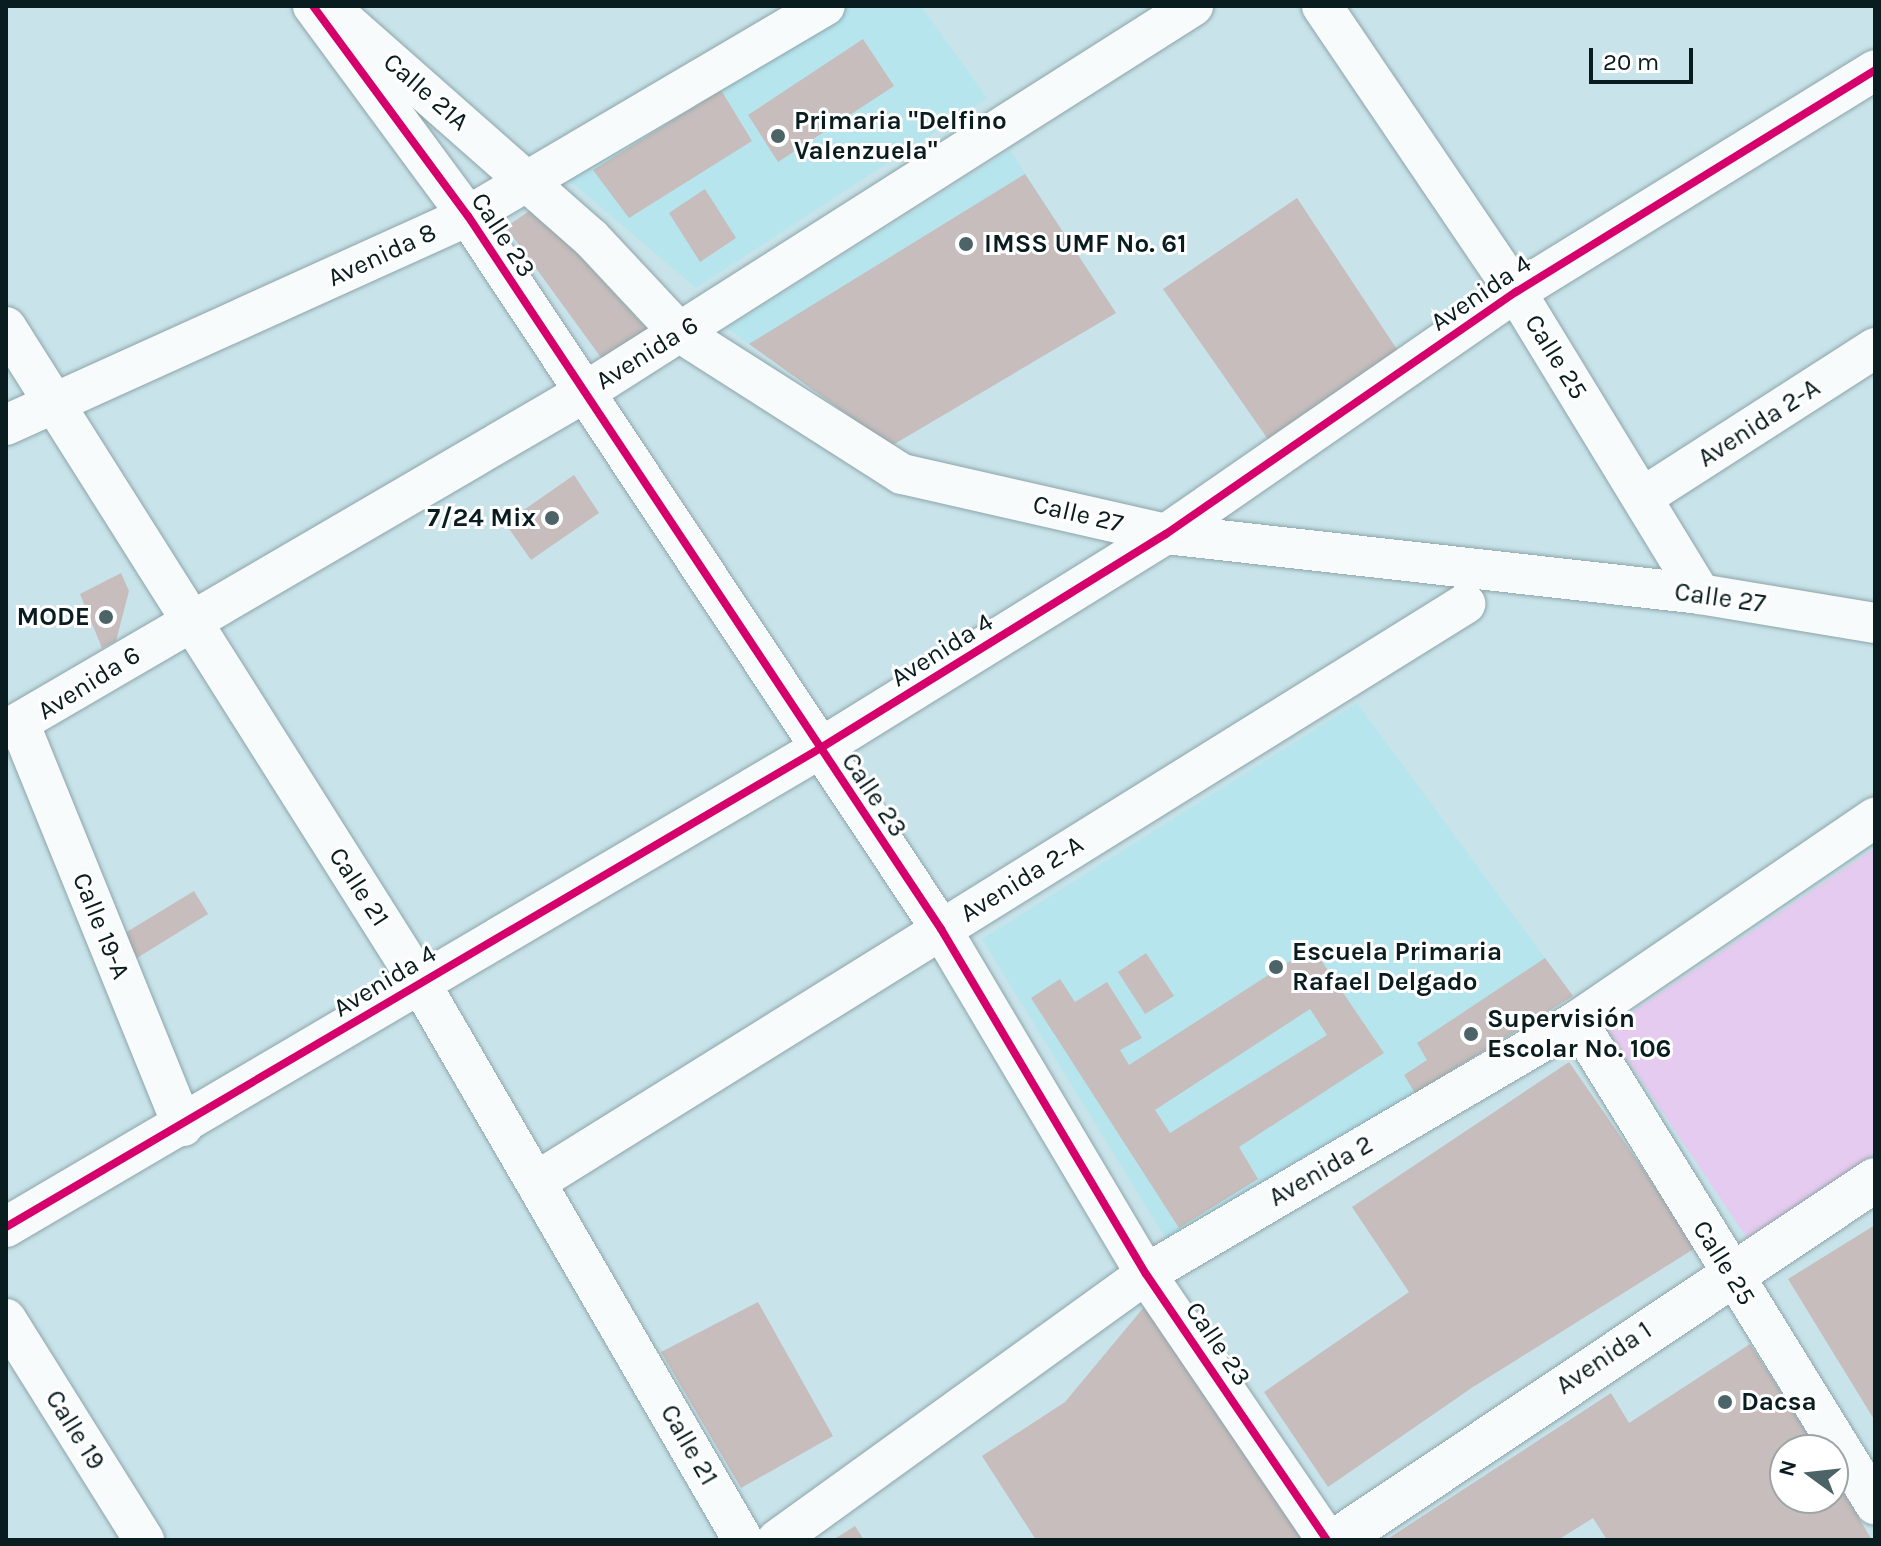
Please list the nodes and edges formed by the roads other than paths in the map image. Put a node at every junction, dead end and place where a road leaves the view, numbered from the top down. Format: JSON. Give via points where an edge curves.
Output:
{"nodes":[{"id":1,"x":313,"y":6,"type":"edge"},
{"id":2,"x":327,"y":6,"type":"edge"},
{"id":3,"x":825,"y":6,"type":"edge"},
{"id":4,"x":1193,"y":6,"type":"edge"},
{"id":5,"x":1322,"y":6,"type":"edge"},
{"id":6,"x":1875,"y":70,"type":"edge"},
{"id":7,"x":526,"y":179,"type":"junction"},
{"id":8,"x":468,"y":216,"type":"junction"},
{"id":9,"x":1516,"y":292,"type":"junction"},
{"id":10,"x":6,"y":327,"type":"edge"},
{"id":11,"x":679,"y":332,"type":"junction"},
{"id":12,"x":1875,"y":348,"type":"edge"},
{"id":13,"x":582,"y":394,"type":"junction"},
{"id":14,"x":52,"y":406,"type":"junction"},
{"id":15,"x":6,"y":425,"type":"edge"},
{"id":16,"x":1643,"y":497,"type":"junction"},
{"id":17,"x":1166,"y":534,"type":"junction"},
{"id":18,"x":1700,"y":594,"type":"junction"},
{"id":19,"x":1465,"y":604,"type":"dead end"},
{"id":20,"x":189,"y":621,"type":"junction"},
{"id":21,"x":1875,"y":623,"type":"edge"},
{"id":22,"x":13,"y":727,"type":"edge"},
{"id":23,"x":819,"y":749,"type":"junction"},
{"id":24,"x":1875,"y":818,"type":"edge"},
{"id":25,"x":941,"y":929,"type":"junction"},
{"id":26,"x":420,"y":983,"type":"junction"},
{"id":27,"x":1577,"y":1021,"type":"junction"},
{"id":28,"x":183,"y":1126,"type":"junction"},
{"id":29,"x":539,"y":1180,"type":"junction"},
{"id":30,"x":1875,"y":1180,"type":"edge"},
{"id":31,"x":6,"y":1227,"type":"edge"},
{"id":32,"x":1729,"y":1273,"type":"junction"},
{"id":33,"x":1146,"y":1274,"type":"junction"},
{"id":34,"x":6,"y":1319,"type":"edge"},
{"id":35,"x":1875,"y":1504,"type":"edge"},
{"id":36,"x":144,"y":1540,"type":"edge"},
{"id":37,"x":743,"y":1540,"type":"edge"},
{"id":38,"x":777,"y":1540,"type":"edge"},
{"id":39,"x":1327,"y":1540,"type":"edge"},
{"id":40,"x":1337,"y":1540,"type":"edge"}],
"edges":[{"from":1,"to":8,"type":"street","name":"Calle 23"},
{"from":2,"to":7,"type":"street","name":"Calle 21A"},
{"from":3,"to":7,"type":"street","name":"Avenida 8"},
{"from":4,"to":11,"type":"street","name":"Avenida 6"},
{"from":5,"to":9,"type":"street","name":"Calle 25"},
{"from":6,"to":9,"type":"street","name":"Avenida 4"},
{"from":7,"to":8,"type":"street","name":"Avenida 8"},
{"from":7,"to":11,"type":"street","name":"Calle 27","via":[[591,238]]},
{"from":8,"to":13,"type":"street","name":"Calle 23"},
{"from":8,"to":14,"type":"street","name":"Avenida 8"},
{"from":9,"to":16,"type":"street","name":"Calle 25"},
{"from":9,"to":17,"type":"street","name":"Avenida 4"},
{"from":10,"to":14,"type":"street","name":"Calle 21"},
{"from":11,"to":13,"type":"street","name":"Avenida 6"},
{"from":11,"to":17,"type":"street","name":"Calle 27","via":[[902,474]]},
{"from":12,"to":16,"type":"street","name":"Avenida 2-A"},
{"from":13,"to":20,"type":"street","name":"Avenida 6"},
{"from":13,"to":23,"type":"street","name":"Calle 23"},
{"from":14,"to":15,"type":"street","name":"Avenida 8"},
{"from":14,"to":20,"type":"street","name":"Calle 21"},
{"from":16,"to":18,"type":"street","name":"Calle 25"},
{"from":17,"to":18,"type":"street","name":"Calle 27"},
{"from":17,"to":23,"type":"street","name":"Avenida 4"},
{"from":18,"to":21,"type":"street","name":"Calle 27"},
{"from":19,"to":25,"type":"street","name":"Avenida 2-A"},
{"from":20,"to":22,"type":"street","name":"Avenida 6"},
{"from":20,"to":26,"type":"street","name":"Calle 21"},
{"from":22,"to":28,"type":"street","name":"Calle 19-A"},
{"from":23,"to":25,"type":"street","name":"Calle 23"},
{"from":23,"to":26,"type":"street","name":"Avenida 4"},
{"from":24,"to":27,"type":"street","name":"Avenida 2"},
{"from":25,"to":29,"type":"street","name":"Avenida 2-A"},
{"from":25,"to":33,"type":"street","name":"Calle 23"},
{"from":26,"to":28,"type":"street","name":"Avenida 4"},
{"from":26,"to":29,"type":"street","name":"Calle 21"},
{"from":27,"to":32,"type":"street","name":"Calle 25"},
{"from":27,"to":33,"type":"street","name":"Avenida 2"},
{"from":28,"to":31,"type":"street","name":"Avenida 4"},
{"from":29,"to":37,"type":"street","name":"Calle 21"},
{"from":30,"to":32,"type":"main road","name":"Avenida 1"},
{"from":32,"to":35,"type":"street","name":"Calle 25"},
{"from":32,"to":40,"type":"main road","name":"Avenida 1"},
{"from":33,"to":38,"type":"street","name":"Avenida 2"},
{"from":33,"to":39,"type":"street","name":"Calle 23"},
{"from":34,"to":36,"type":"street","name":"Calle 19"}]}
